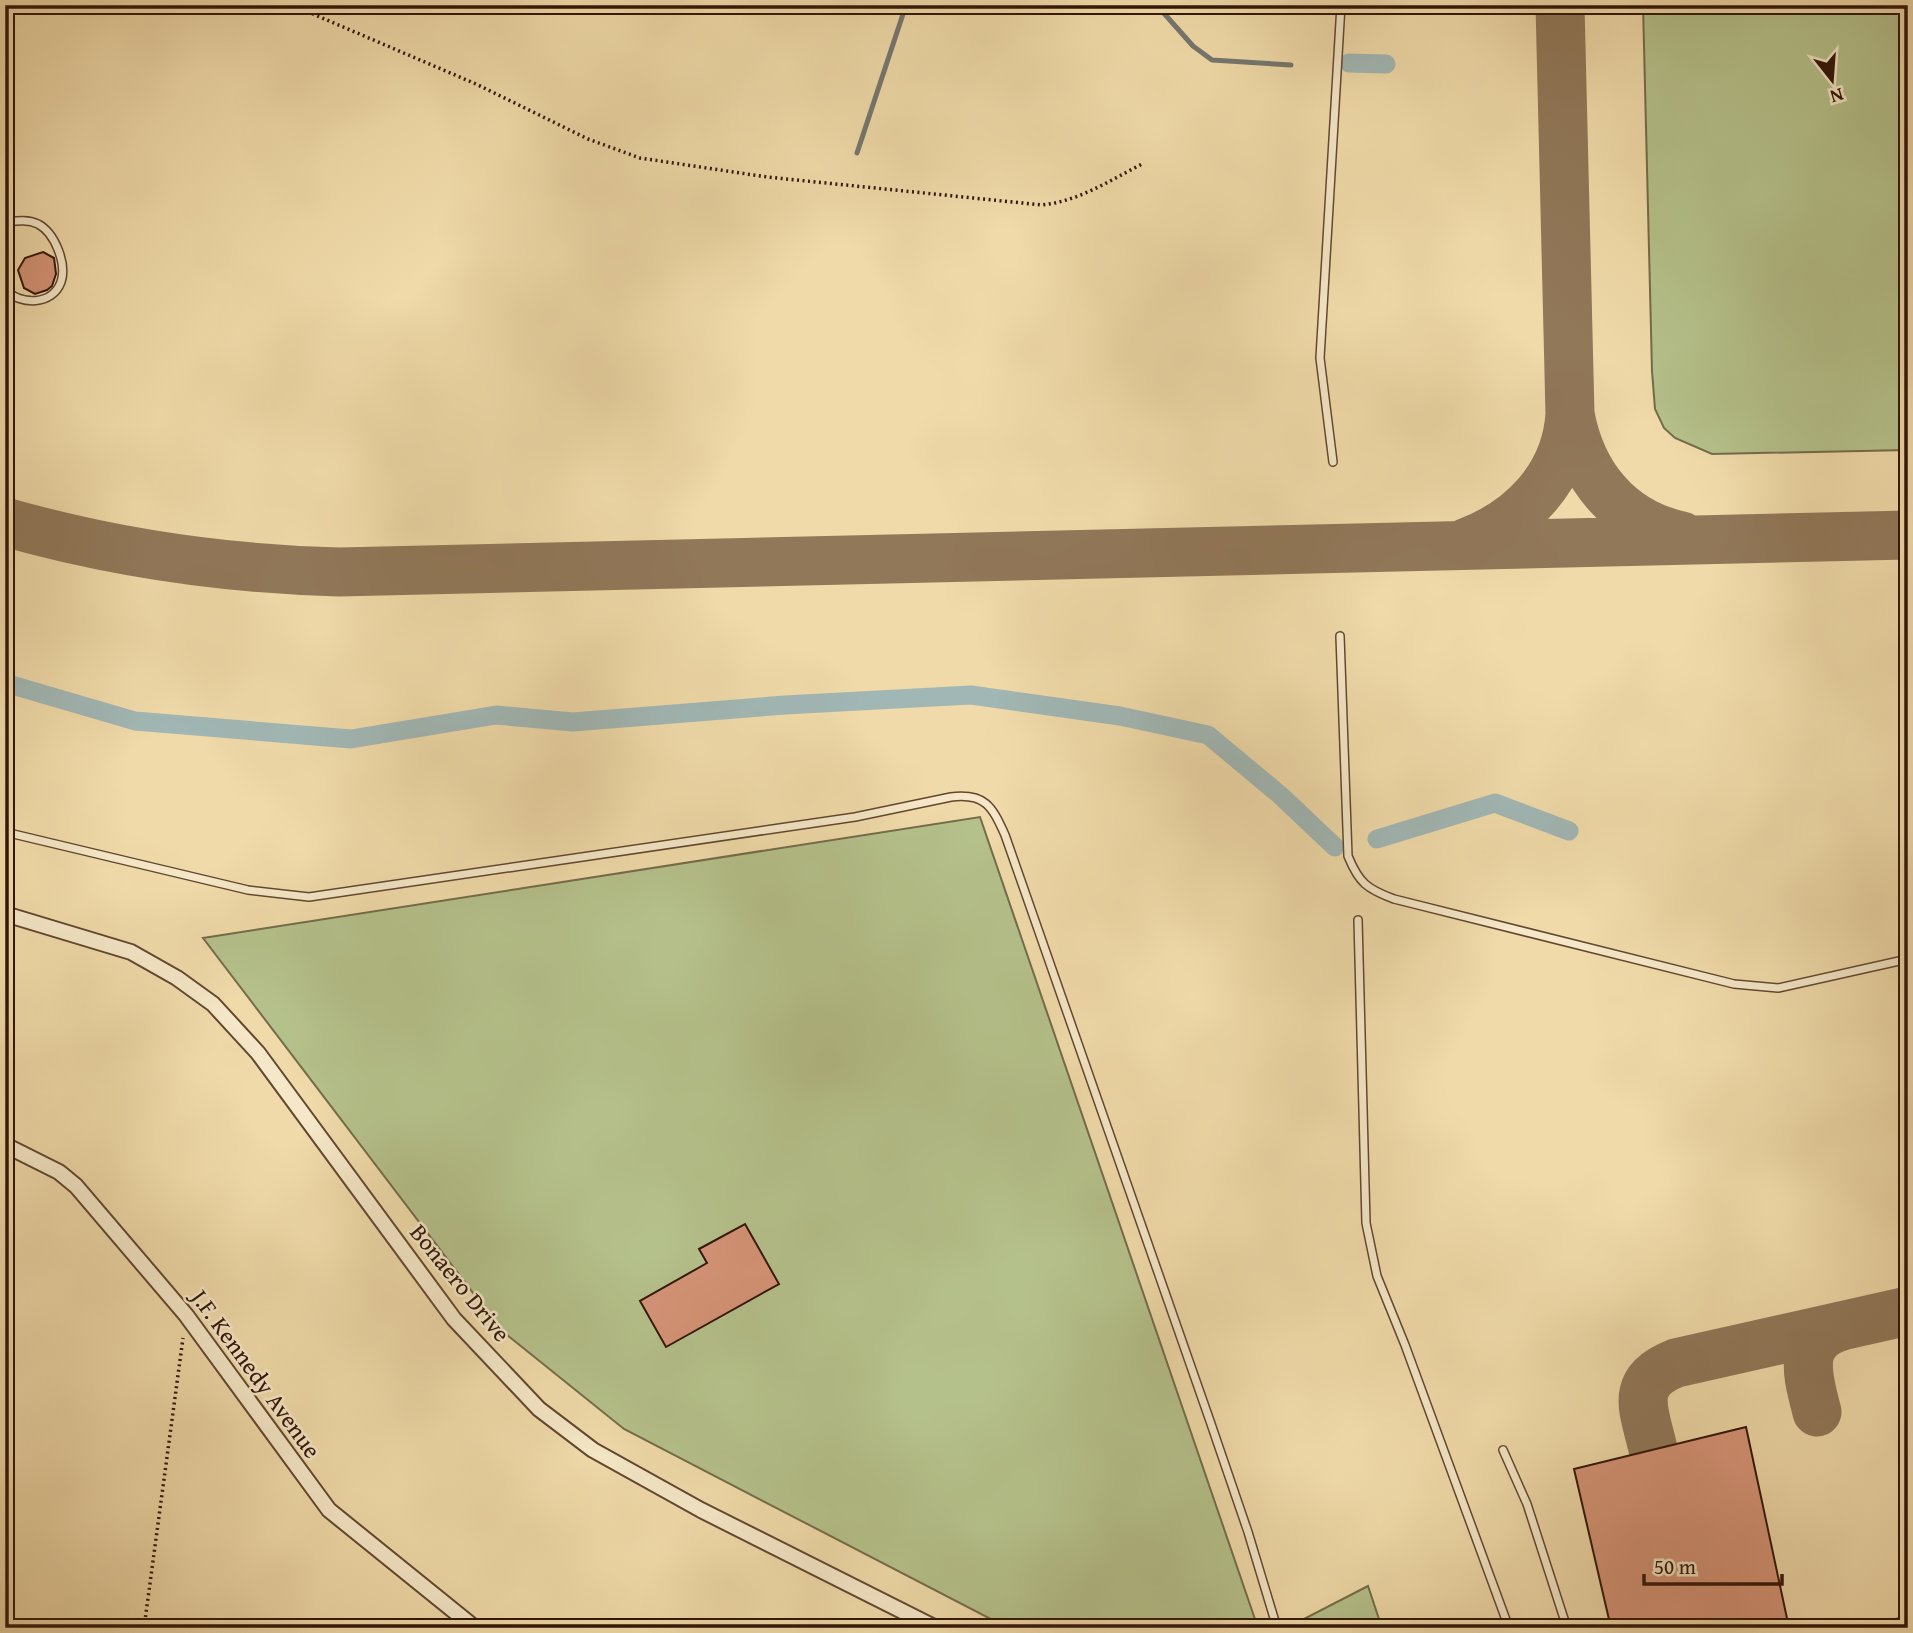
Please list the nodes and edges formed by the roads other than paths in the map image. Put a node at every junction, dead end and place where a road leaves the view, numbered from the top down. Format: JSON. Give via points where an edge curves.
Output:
{"nodes":[{"id":1,"x":1341,"y":5,"type":"edge"},
{"id":2,"x":5,"y":222,"type":"edge"},
{"id":3,"x":5,"y":290,"type":"edge"},
{"id":4,"x":1333,"y":462,"type":"dead end"},
{"id":5,"x":1340,"y":636,"type":"dead end"},
{"id":6,"x":5,"y":832,"type":"edge"},
{"id":7,"x":5,"y":914,"type":"edge"},
{"id":8,"x":1358,"y":919,"type":"dead end"},
{"id":9,"x":1908,"y":959,"type":"edge"},
{"id":10,"x":5,"y":1145,"type":"edge"},
{"id":11,"x":1503,"y":1450,"type":"dead end"},
{"id":12,"x":1908,"y":1620,"type":"edge"},
{"id":13,"x":475,"y":1628,"type":"edge"},
{"id":14,"x":936,"y":1628,"type":"edge"},
{"id":15,"x":1277,"y":1628,"type":"edge"},
{"id":16,"x":1509,"y":1628,"type":"edge"},
{"id":17,"x":1567,"y":1628,"type":"edge"},
{"id":18,"x":1874,"y":1628,"type":"edge"}],
"edges":[{"from":1,"to":4,"type":"lane","via":[[1320,358]]},
{"from":2,"to":3,"type":"lane","via":[[29,221],[46,230],[61,257],[62,270],[55,291],[36,302],[22,301]]},
{"from":5,"to":9,"type":"lane","via":[[1348,856],[1366,887],[1406,902],[1755,988],[1778,988]]},
{"from":6,"to":15,"type":"lane","via":[[248,890],[309,897],[841,819],[951,797],[979,798],[995,813],[1005,835],[1210,1421]]},
{"from":7,"to":14,"type":"street","name":"Bonaero Drive","via":[[131,952],[213,1004],[258,1053],[454,1319],[539,1409],[607,1460]]},
{"from":8,"to":16,"type":"lane","via":[[1366,1223],[1377,1276]]},
{"from":10,"to":13,"type":"street","name":"J.F. Kennedy Avenue","via":[[59,1172],[76,1186],[186,1315],[329,1510]]},
{"from":11,"to":17,"type":"lane","via":[[1528,1504]]},
{"from":12,"to":18,"type":"lane"}]}
